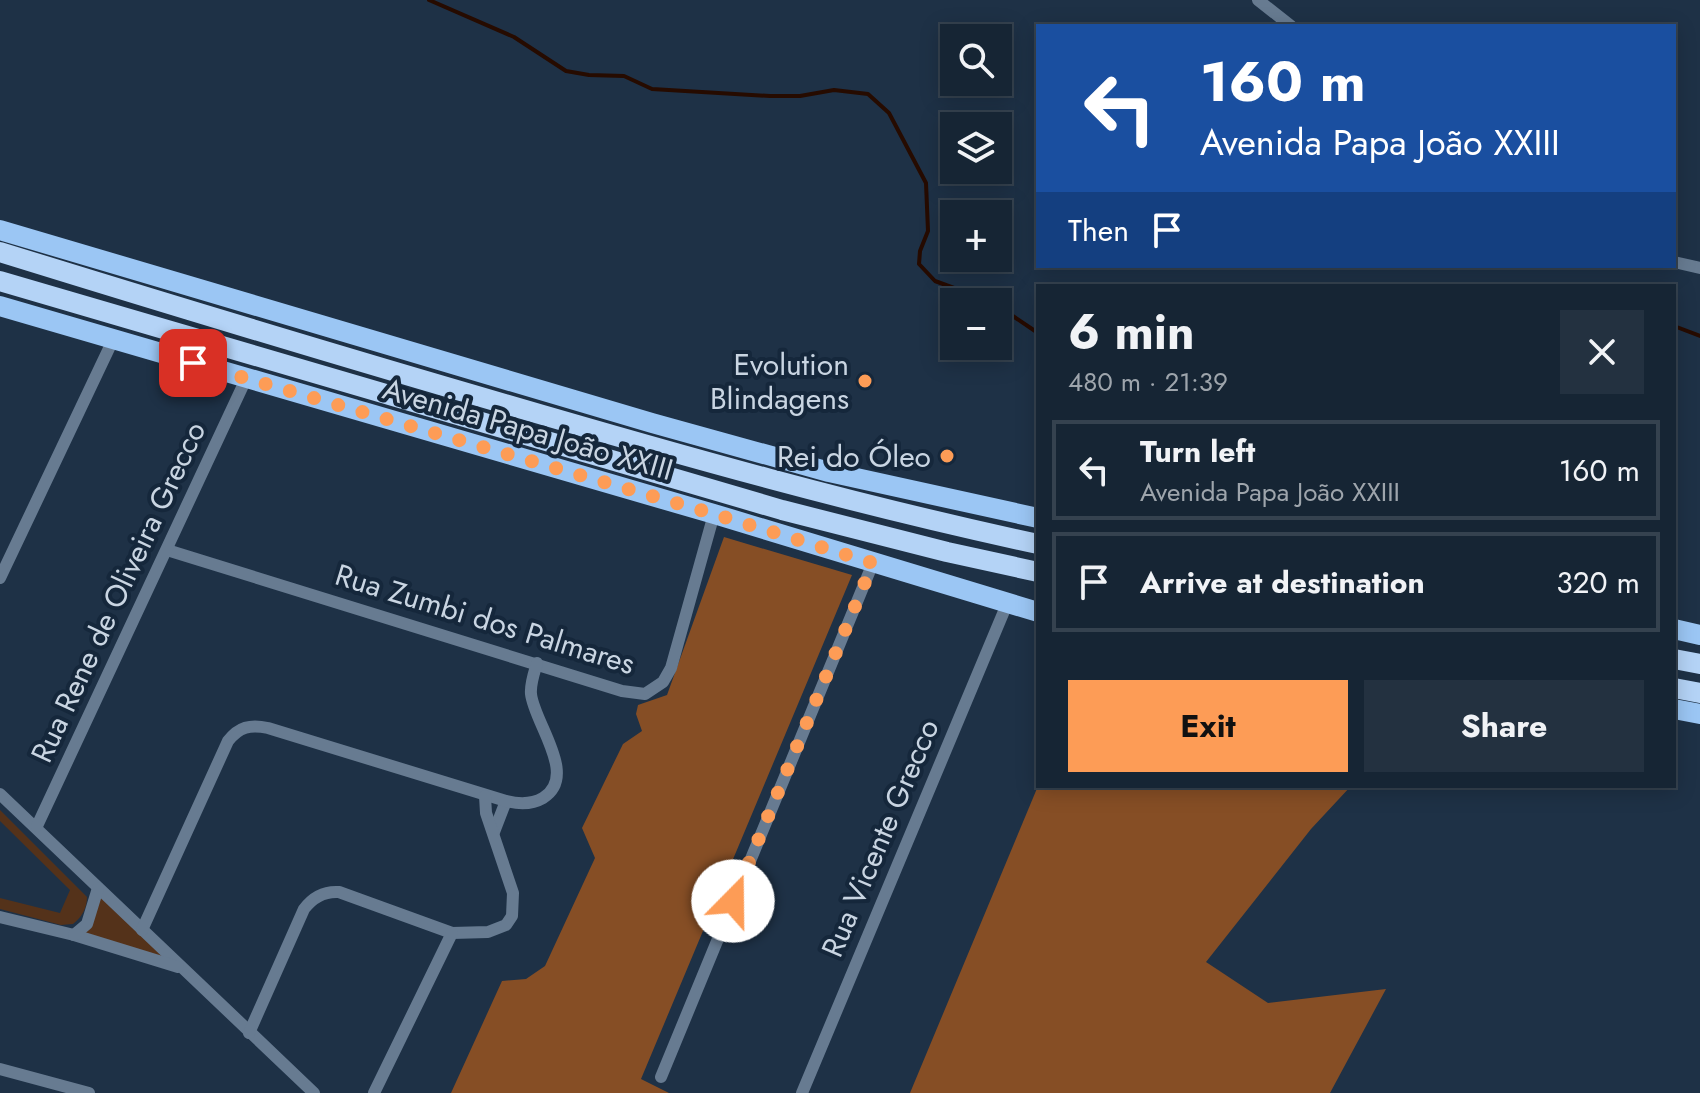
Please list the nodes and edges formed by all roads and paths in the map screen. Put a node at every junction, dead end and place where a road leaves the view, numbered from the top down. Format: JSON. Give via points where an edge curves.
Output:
{"nodes":[{"id":1,"x":1258,"y":0,"type":"edge"},
{"id":2,"x":1288,"y":24,"type":"edge"},
{"id":3,"x":0,"y":230,"type":"edge"},
{"id":4,"x":0,"y":252,"type":"edge"},
{"id":5,"x":1676,"y":262,"type":"edge"},
{"id":6,"x":1700,"y":268,"type":"edge"},
{"id":7,"x":0,"y":281,"type":"edge"},
{"id":8,"x":0,"y":306,"type":"edge"},
{"id":9,"x":113,"y":340,"type":"junction"},
{"id":10,"x":246,"y":379,"type":"junction"},
{"id":11,"x":714,"y":514,"type":"junction"},
{"id":12,"x":1036,"y":518,"type":"edge"},
{"id":13,"x":1036,"y":544,"type":"edge"},
{"id":14,"x":167,"y":550,"type":"junction"},
{"id":15,"x":873,"y":563,"type":"junction"},
{"id":16,"x":1036,"y":572,"type":"edge"},
{"id":17,"x":0,"y":578,"type":"edge"},
{"id":18,"x":1007,"y":604,"type":"junction"},
{"id":19,"x":1036,"y":611,"type":"edge"},
{"id":20,"x":1676,"y":629,"type":"edge"},
{"id":21,"x":1700,"y":635,"type":"edge"},
{"id":22,"x":1676,"y":659,"type":"edge"},
{"id":23,"x":537,"y":663,"type":"junction"},
{"id":24,"x":1700,"y":664,"type":"edge"},
{"id":25,"x":1676,"y":688,"type":"edge"},
{"id":26,"x":1700,"y":693,"type":"edge"},
{"id":27,"x":1676,"y":709,"type":"edge"},
{"id":28,"x":1700,"y":714,"type":"edge"},
{"id":29,"x":0,"y":794,"type":"edge"},
{"id":30,"x":485,"y":796,"type":"junction"},
{"id":31,"x":506,"y":801,"type":"junction"},
{"id":32,"x":37,"y":826,"type":"junction"},
{"id":33,"x":494,"y":832,"type":"junction"},
{"id":34,"x":98,"y":888,"type":"junction"},
{"id":35,"x":0,"y":917,"type":"edge"},
{"id":36,"x":142,"y":930,"type":"junction"},
{"id":37,"x":452,"y":933,"type":"junction"},
{"id":38,"x":74,"y":935,"type":"junction"},
{"id":39,"x":181,"y":968,"type":"junction"},
{"id":40,"x":249,"y":1033,"type":"junction"},
{"id":41,"x":0,"y":1069,"type":"edge"},
{"id":42,"x":661,"y":1077,"type":"dead end"},
{"id":43,"x":89,"y":1093,"type":"edge"},
{"id":44,"x":314,"y":1093,"type":"edge"},
{"id":45,"x":374,"y":1093,"type":"edge"},
{"id":46,"x":802,"y":1093,"type":"edge"}],
"edges":[{"from":1,"to":2,"type":"street"},
{"from":3,"to":12,"type":"main road","name":"Avenida Papa João XXIII","via":[[773,457]]},
{"from":4,"to":13,"type":"highway","name":"Avenida Papa João XXIII","via":[[724,468]]},
{"from":5,"to":6,"type":"street"},
{"from":7,"to":16,"type":"highway","name":"Avenida Papa João XXIII","via":[[796,513]]},
{"from":8,"to":9,"type":"main road","name":"Avenida Papa João XXIII"},
{"from":9,"to":10,"type":"main road","name":"Avenida Papa João XXIII"},
{"from":9,"to":17,"type":"street"},
{"from":10,"to":11,"type":"main road","name":"Avenida Papa João XXIII"},
{"from":10,"to":14,"type":"street","name":"Rua Rene de Oliveira Grecco"},
{"from":11,"to":15,"type":"main road","name":"Avenida Papa João XXIII"},
{"from":11,"to":23,"type":"street","name":"Rua Zumbi dos Palmares","via":[[671,668],[654,689],[645,694],[622,691]]},
{"from":14,"to":23,"type":"street","name":"Rua Zumbi dos Palmares"},
{"from":14,"to":32,"type":"street","name":"Rua Rene de Oliveira Grecco"},
{"from":15,"to":18,"type":"main road","name":"Avenida Papa João XXIII"},
{"from":15,"to":42,"type":"street"},
{"from":18,"to":19,"type":"main road","name":"Avenida Papa João XXIII"},
{"from":18,"to":46,"type":"street","name":"Rua Vicente Grecco"},
{"from":20,"to":21,"type":"main road"},
{"from":22,"to":24,"type":"highway"},
{"from":23,"to":31,"type":"street","via":[[531,694],[555,760],[556,782],[536,801]]},
{"from":25,"to":26,"type":"highway"},
{"from":27,"to":28,"type":"main road"},
{"from":29,"to":32,"type":"street"},
{"from":30,"to":31,"type":"street"},
{"from":30,"to":33,"type":"street"},
{"from":30,"to":36,"type":"street","via":[[268,728],[245,727],[228,741]]},
{"from":31,"to":33,"type":"street"},
{"from":32,"to":34,"type":"street"},
{"from":33,"to":37,"type":"street","via":[[513,893],[512,916],[498,929]]},
{"from":34,"to":36,"type":"street"},
{"from":34,"to":38,"type":"street","via":[[87,924]]},
{"from":35,"to":38,"type":"street"},
{"from":36,"to":39,"type":"street"},
{"from":37,"to":40,"type":"street","via":[[339,892],[317,896],[304,909]]},
{"from":37,"to":45,"type":"street"},
{"from":38,"to":39,"type":"street"},
{"from":39,"to":40,"type":"street"},
{"from":40,"to":44,"type":"street"},
{"from":41,"to":43,"type":"street"}]}
